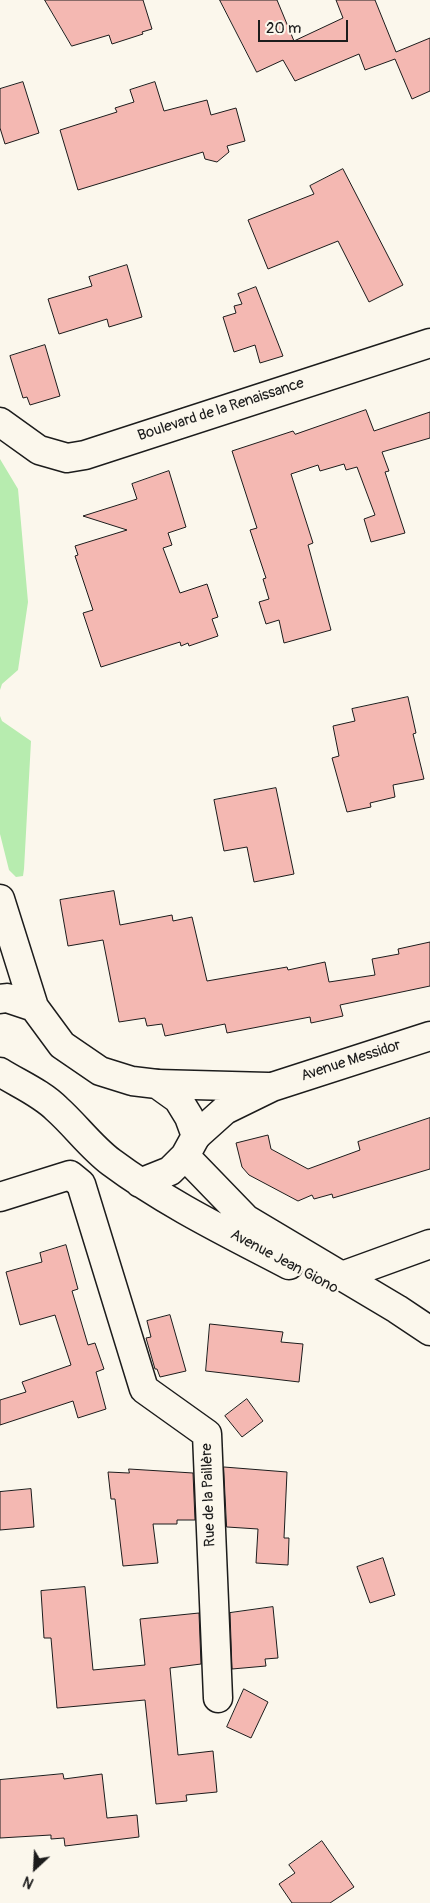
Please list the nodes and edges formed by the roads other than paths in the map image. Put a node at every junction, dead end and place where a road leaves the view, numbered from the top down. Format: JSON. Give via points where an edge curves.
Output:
{"nodes":[{"id":1,"x":430,"y":343,"type":"edge"},
{"id":2,"x":5,"y":428,"type":"edge"},
{"id":3,"x":0,"y":899,"type":"edge"},
{"id":4,"x":0,"y":999,"type":"edge"},
{"id":5,"x":34,"y":1007,"type":"junction"},
{"id":6,"x":430,"y":1036,"type":"edge"},
{"id":7,"x":5,"y":1078,"type":"edge"},
{"id":8,"x":157,"y":1084,"type":"junction"},
{"id":9,"x":272,"y":1087,"type":"junction"},
{"id":10,"x":190,"y":1146,"type":"junction"},
{"id":11,"x":140,"y":1183,"type":"junction"},
{"id":12,"x":0,"y":1198,"type":"edge"},
{"id":13,"x":430,"y":1244,"type":"edge"},
{"id":14,"x":342,"y":1276,"type":"junction"},
{"id":15,"x":430,"y":1332,"type":"edge"},
{"id":16,"x":430,"y":1338,"type":"edge"},
{"id":17,"x":218,"y":1698,"type":"dead end"}],
"edges":[{"from":1,"to":2,"type":"street","name":"Boulevard de la Renaissance","via":[[67,458],[39,450]]},
{"from":3,"to":5,"type":"street","name":"Avenue Jean Giono"},
{"from":4,"to":5,"type":"street","via":[[7,998]]},
{"from":5,"to":8,"type":"street","name":"Avenue Jean Giono","via":[[62,1045],[100,1071]]},
{"from":6,"to":9,"type":"street","name":"Avenue Messidor"},
{"from":7,"to":11,"type":"street","name":"Avenue Jean Giono","via":[[38,1093],[109,1160]]},
{"from":8,"to":9,"type":"street","name":"Avenue Messidor"},
{"from":8,"to":10,"type":"street","name":"Avenue Jean Giono","via":[[178,1099],[189,1117]]},
{"from":9,"to":10,"type":"street","name":"Avenue Messidor","via":[[225,1110]]},
{"from":10,"to":11,"type":"street","via":[[170,1171]]},
{"from":10,"to":14,"type":"street","name":"Avenue Jean Giono","via":[[246,1219]]},
{"from":11,"to":16,"type":"street","name":"Avenue Jean Giono","via":[[389,1319]]},
{"from":12,"to":17,"type":"street","name":"Rue de la Paillère","via":[[70,1175],[81,1184],[144,1389],[207,1434]]},
{"from":13,"to":14,"type":"street"},
{"from":14,"to":15,"type":"street","name":"Avenue Jean Giono"}]}
